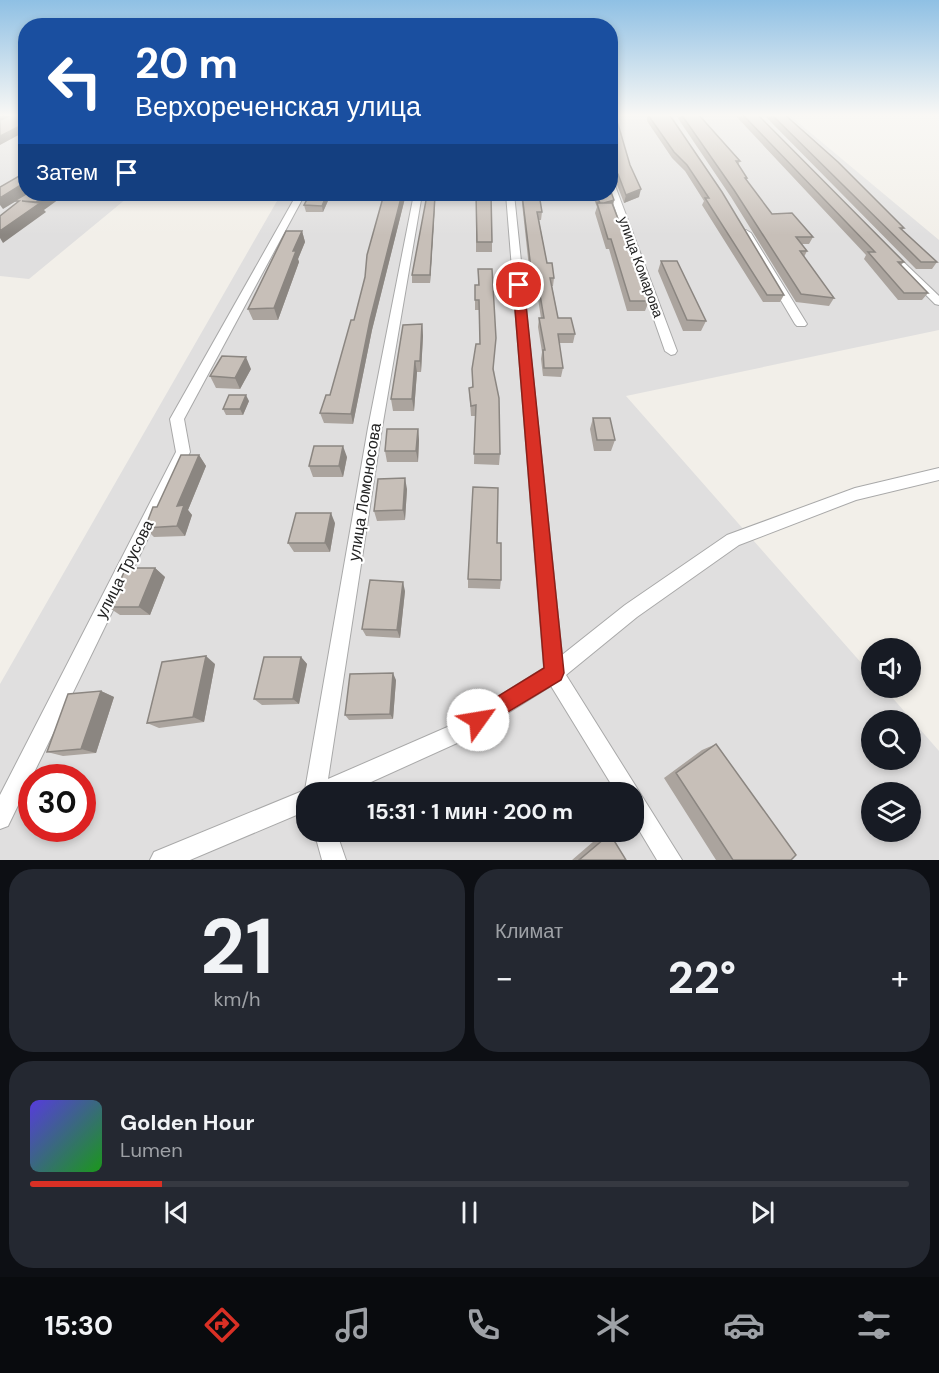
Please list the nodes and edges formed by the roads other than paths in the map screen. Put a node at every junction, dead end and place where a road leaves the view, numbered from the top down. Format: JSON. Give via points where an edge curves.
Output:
{"nodes":[{"id":1,"x":297,"y":201,"type":"edge"},
{"id":2,"x":417,"y":201,"type":"edge"},
{"id":3,"x":511,"y":201,"type":"edge"},
{"id":4,"x":617,"y":201,"type":"edge"},
{"id":5,"x":743,"y":228,"type":"edge"},
{"id":6,"x":885,"y":248,"type":"edge"},
{"id":7,"x":939,"y":302,"type":"edge"},
{"id":8,"x":801,"y":324,"type":"dead end"},
{"id":9,"x":671,"y":351,"type":"dead end"},
{"id":10,"x":939,"y":474,"type":"edge"},
{"id":11,"x":554,"y":673,"type":"junction"},
{"id":12,"x":317,"y":782,"type":"edge"},
{"id":13,"x":346,"y":782,"type":"edge"},
{"id":14,"x":622,"y":782,"type":"edge"},
{"id":15,"x":296,"y":804,"type":"edge"},
{"id":16,"x":0,"y":818,"type":"edge"},
{"id":17,"x":644,"y":818,"type":"edge"},
{"id":18,"x":328,"y":842,"type":"edge"},
{"id":19,"x":162,"y":860,"type":"edge"},
{"id":20,"x":334,"y":860,"type":"edge"},
{"id":21,"x":670,"y":860,"type":"edge"}],
"edges":[{"from":1,"to":16,"type":"street","name":"улица Трусова","via":[[177,419],[183,452]]},
{"from":2,"to":12,"type":"street","name":"улица Ломоносова"},
{"from":3,"to":11,"type":"street"},
{"from":4,"to":9,"type":"street","name":"улица Комарова"},
{"from":5,"to":8,"type":"street"},
{"from":6,"to":7,"type":"street"},
{"from":10,"to":11,"type":"street","via":[[855,494],[733,540],[631,611]]},
{"from":11,"to":13,"type":"street","via":[[459,732]]},
{"from":11,"to":14,"type":"street"},
{"from":15,"to":19,"type":"street"},
{"from":17,"to":21,"type":"street"},
{"from":18,"to":20,"type":"street"}]}
